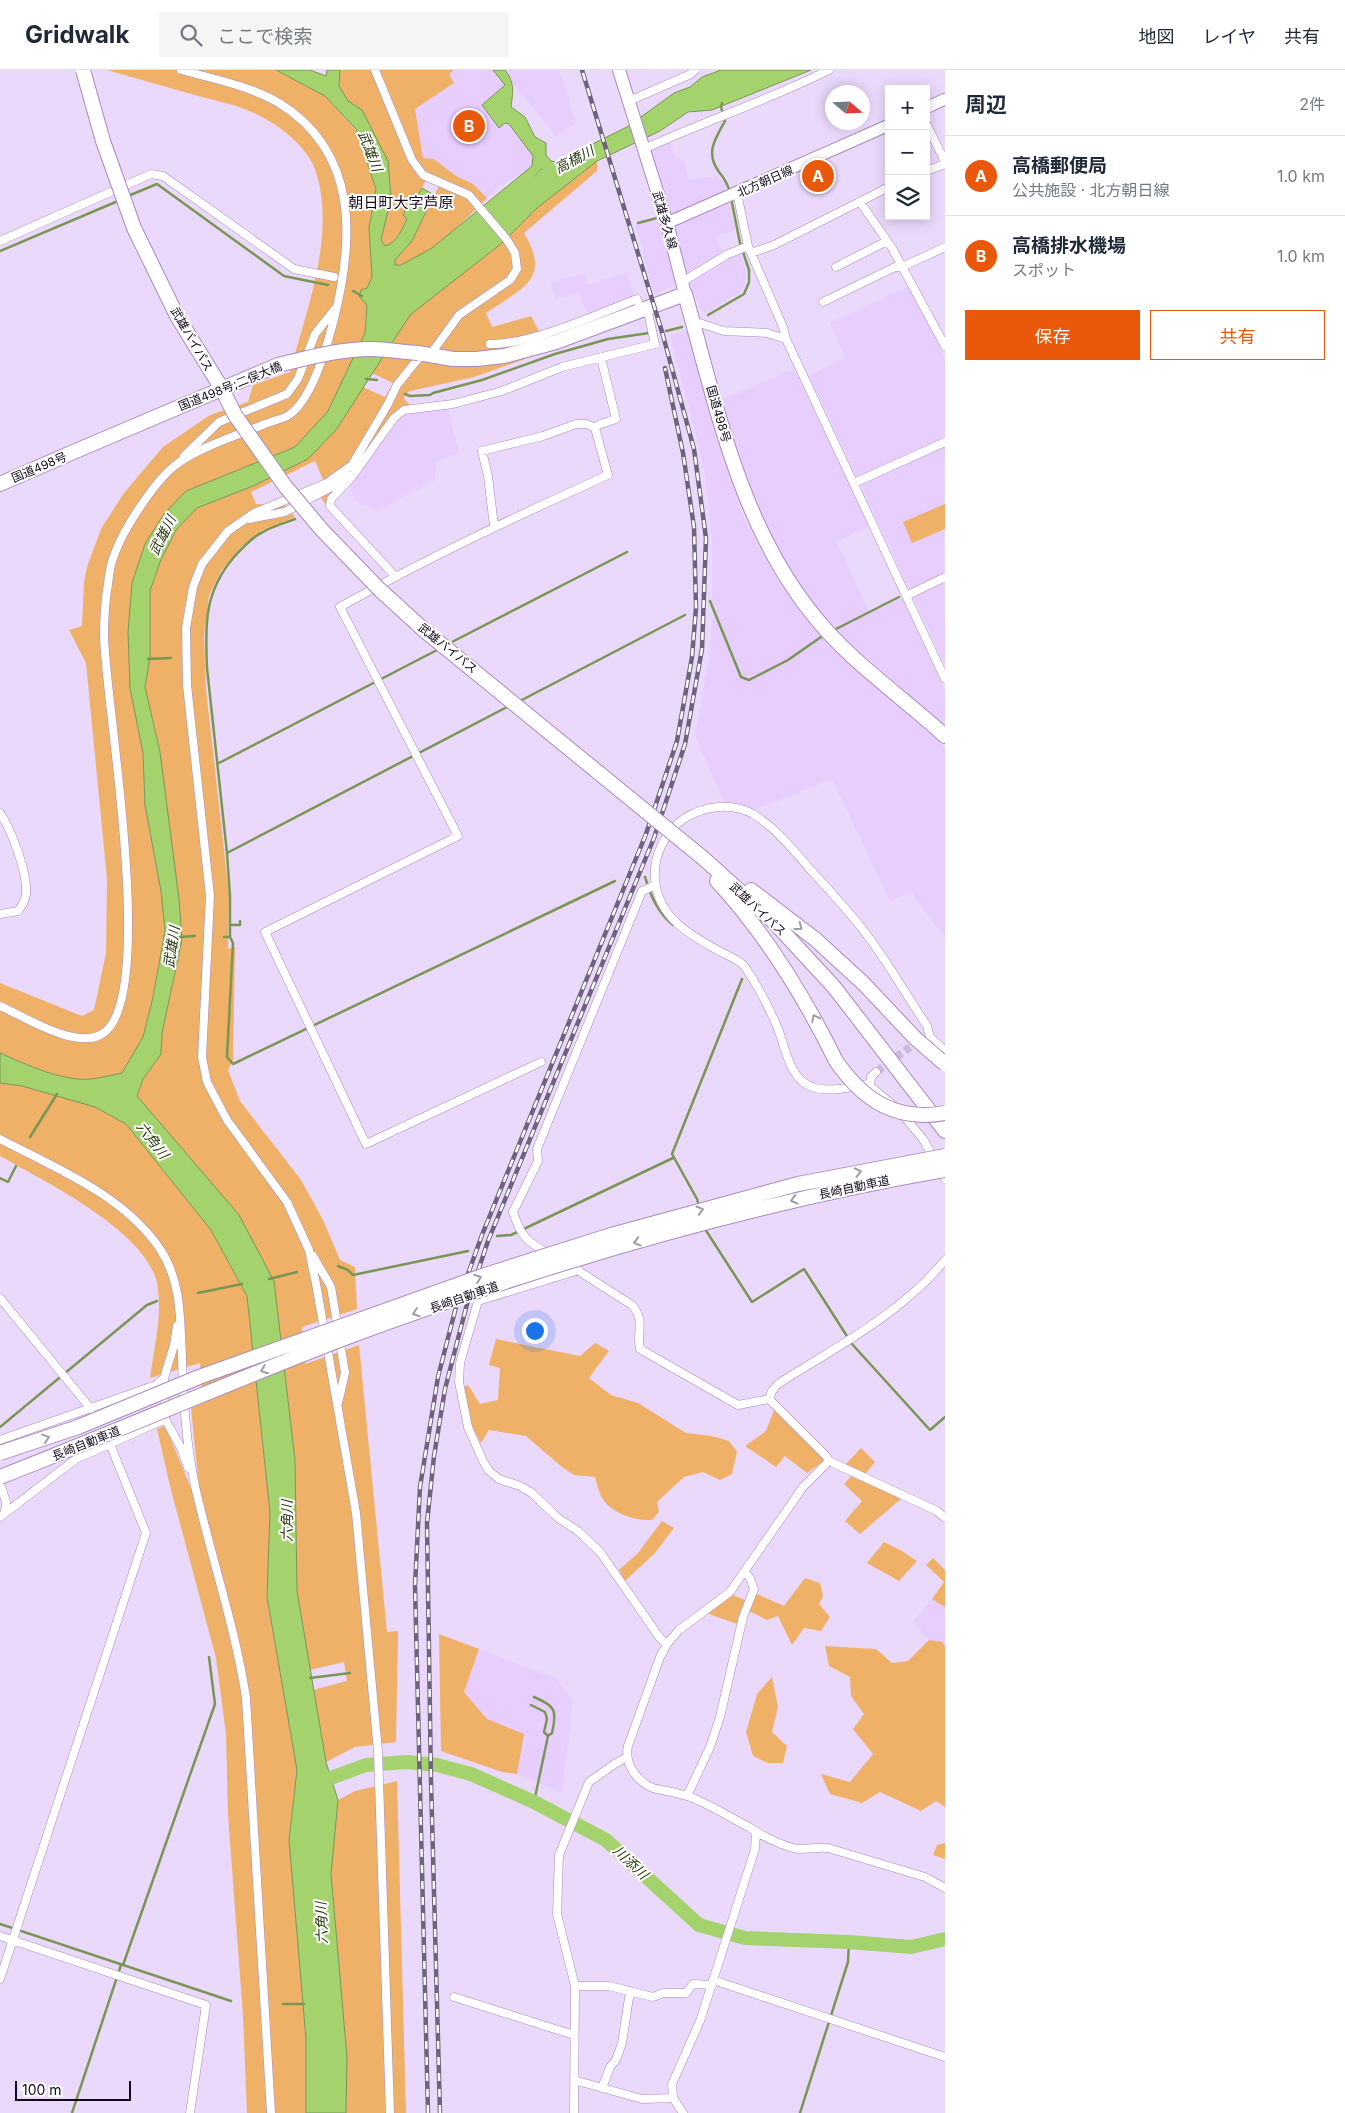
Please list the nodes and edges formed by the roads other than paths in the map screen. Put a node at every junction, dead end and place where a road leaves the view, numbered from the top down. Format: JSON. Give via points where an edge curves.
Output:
{"nodes":[{"id":1,"x":83,"y":70,"type":"edge"},
{"id":2,"x":181,"y":70,"type":"edge"},
{"id":3,"x":375,"y":70,"type":"edge"},
{"id":4,"x":619,"y":70,"type":"edge"},
{"id":5,"x":695,"y":70,"type":"edge"},
{"id":6,"x":829,"y":70,"type":"edge"},
{"id":7,"x":945,"y":100,"type":"edge"},
{"id":8,"x":630,"y":104,"type":"junction"},
{"id":9,"x":930,"y":106,"type":"edge"},
{"id":10,"x":885,"y":127,"type":"edge"},
{"id":11,"x":929,"y":130,"type":"edge"},
{"id":12,"x":644,"y":148,"type":"junction"},
{"id":13,"x":945,"y":163,"type":"edge"},
{"id":14,"x":930,"y":169,"type":"edge"},
{"id":15,"x":885,"y":189,"type":"edge"},
{"id":16,"x":733,"y":195,"type":"junction"},
{"id":17,"x":860,"y":202,"type":"junction"},
{"id":18,"x":667,"y":223,"type":"junction"},
{"id":19,"x":0,"y":241,"type":"edge"},
{"id":20,"x":887,"y":241,"type":"junction"},
{"id":21,"x":945,"y":247,"type":"edge"},
{"id":22,"x":749,"y":249,"type":"junction"},
{"id":23,"x":836,"y":267,"type":"dead end"},
{"id":24,"x":902,"y":267,"type":"junction"},
{"id":25,"x":334,"y":277,"type":"dead end"},
{"id":26,"x":684,"y":288,"type":"junction"},
{"id":27,"x":823,"y":302,"type":"dead end"},
{"id":28,"x":337,"y":308,"type":"junction"},
{"id":29,"x":644,"y":309,"type":"junction"},
{"id":30,"x":607,"y":316,"type":"junction"},
{"id":31,"x":693,"y":321,"type":"junction"},
{"id":32,"x":786,"y":339,"type":"junction"},
{"id":33,"x":490,"y":344,"type":"dead end"},
{"id":34,"x":945,"y":346,"type":"edge"},
{"id":35,"x":423,"y":354,"type":"junction"},
{"id":36,"x":601,"y":358,"type":"junction"},
{"id":37,"x":222,"y":389,"type":"junction"},
{"id":38,"x":595,"y":428,"type":"junction"},
{"id":39,"x":945,"y":442,"type":"edge"},
{"id":40,"x":78,"y":450,"type":"joint"},
{"id":41,"x":175,"y":465,"type":"junction"},
{"id":42,"x":352,"y":465,"type":"junction"},
{"id":43,"x":854,"y":483,"type":"junction"},
{"id":44,"x":0,"y":484,"type":"edge"},
{"id":45,"x":338,"y":487,"type":"junction"},
{"id":46,"x":245,"y":520,"type":"junction"},
{"id":47,"x":494,"y":526,"type":"junction"},
{"id":48,"x":395,"y":576,"type":"junction"},
{"id":49,"x":945,"y":577,"type":"edge"},
{"id":50,"x":906,"y":596,"type":"junction"},
{"id":51,"x":945,"y":679,"type":"edge"},
{"id":52,"x":945,"y":736,"type":"edge"},
{"id":53,"x":0,"y":812,"type":"edge"},
{"id":54,"x":702,"y":861,"type":"junction"},
{"id":55,"x":656,"y":885,"type":"junction"},
{"id":56,"x":0,"y":914,"type":"edge"},
{"id":57,"x":0,"y":1006,"type":"edge"},
{"id":58,"x":930,"y":1037,"type":"junction"},
{"id":59,"x":913,"y":1043,"type":"junction"},
{"id":60,"x":945,"y":1052,"type":"edge"},
{"id":61,"x":541,"y":1062,"type":"dead end"},
{"id":62,"x":945,"y":1064,"type":"edge"},
{"id":63,"x":876,"y":1072,"type":"tunnel mouth"},
{"id":64,"x":869,"y":1084,"type":"junction"},
{"id":65,"x":945,"y":1113,"type":"edge"},
{"id":66,"x":945,"y":1131,"type":"edge"},
{"id":67,"x":0,"y":1139,"type":"edge"},
{"id":68,"x":945,"y":1156,"type":"edge"},
{"id":69,"x":945,"y":1170,"type":"edge"},
{"id":70,"x":945,"y":1179,"type":"edge"},
{"id":71,"x":309,"y":1250,"type":"junction"},
{"id":72,"x":945,"y":1260,"type":"edge"},
{"id":73,"x":579,"y":1270,"type":"junction"},
{"id":74,"x":0,"y":1298,"type":"edge"},
{"id":75,"x":180,"y":1302,"type":"junction"},
{"id":76,"x":164,"y":1378,"type":"junction"},
{"id":77,"x":769,"y":1399,"type":"junction"},
{"id":78,"x":337,"y":1407,"type":"junction"},
{"id":79,"x":91,"y":1409,"type":"junction"},
{"id":80,"x":165,"y":1419,"type":"junction"},
{"id":81,"x":0,"y":1440,"type":"edge"},
{"id":82,"x":110,"y":1444,"type":"junction"},
{"id":83,"x":0,"y":1452,"type":"edge"},
{"id":84,"x":829,"y":1461,"type":"junction"},
{"id":85,"x":0,"y":1477,"type":"edge"},
{"id":86,"x":0,"y":1483,"type":"edge"},
{"id":87,"x":195,"y":1485,"type":"junction"},
{"id":88,"x":2,"y":1514,"type":"edge"},
{"id":89,"x":945,"y":1518,"type":"edge"},
{"id":90,"x":745,"y":1572,"type":"junction"},
{"id":91,"x":667,"y":1644,"type":"junction"},
{"id":92,"x":627,"y":1757,"type":"junction"},
{"id":93,"x":687,"y":1796,"type":"junction"},
{"id":94,"x":756,"y":1833,"type":"junction"},
{"id":95,"x":945,"y":1888,"type":"edge"},
{"id":96,"x":15,"y":1933,"type":"junction"},
{"id":97,"x":0,"y":1936,"type":"edge"},
{"id":98,"x":0,"y":1979,"type":"edge"},
{"id":99,"x":713,"y":1983,"type":"junction"},
{"id":100,"x":575,"y":1986,"type":"junction"},
{"id":101,"x":630,"y":1991,"type":"junction"},
{"id":102,"x":454,"y":1997,"type":"dead end"},
{"id":103,"x":574,"y":2035,"type":"junction"},
{"id":104,"x":945,"y":2057,"type":"edge"},
{"id":105,"x":574,"y":2080,"type":"junction"},
{"id":106,"x":602,"y":2088,"type":"junction"},
{"id":107,"x":673,"y":2098,"type":"junction"},
{"id":108,"x":190,"y":2113,"type":"edge"},
{"id":109,"x":271,"y":2113,"type":"edge"},
{"id":110,"x":390,"y":2113,"type":"edge"},
{"id":111,"x":574,"y":2113,"type":"edge"},
{"id":112,"x":683,"y":2113,"type":"edge"}],
"edges":[{"from":1,"to":37,"type":"highway","name":"武雄バイパス","bridge":true,"via":[[103,141],[134,228],[177,316]]},
{"from":2,"to":28,"type":"street","via":[[264,95],[300,119],[322,144],[342,187],[346,212],[347,251]]},
{"from":3,"to":35,"type":"street","via":[[412,160],[423,175],[469,195],[515,253],[517,269],[510,280],[459,315]]},
{"from":4,"to":8,"type":"main road"},
{"from":5,"to":8,"type":"street"},
{"from":6,"to":12,"type":"street"},
{"from":7,"to":9,"type":"main road"},
{"from":8,"to":12,"type":"main road","name":"武雄多久線"},
{"from":10,"to":16,"type":"main road","name":"北方朝日線"},
{"from":11,"to":13,"type":"street"},
{"from":12,"to":18,"type":"main road","name":"武雄多久線"},
{"from":13,"to":14,"type":"street"},
{"from":15,"to":17,"type":"street"},
{"from":16,"to":18,"type":"main road","name":"北方朝日線"},
{"from":16,"to":22,"type":"street"},
{"from":17,"to":20,"type":"street"},
{"from":17,"to":22,"type":"street","via":[[774,245]]},
{"from":18,"to":26,"type":"main road","name":"武雄多久線"},
{"from":19,"to":25,"type":"street","via":[[151,174],[163,176],[294,269]]},
{"from":20,"to":23,"type":"street"},
{"from":20,"to":24,"type":"street"},
{"from":21,"to":24,"type":"street"},
{"from":22,"to":26,"type":"street","via":[[738,250]]},
{"from":22,"to":32,"type":"street"},
{"from":24,"to":27,"type":"street","via":[[895,267]]},
{"from":24,"to":34,"type":"street"},
{"from":26,"to":29,"type":"highway"},
{"from":26,"to":31,"type":"highway","name":"国道498号"},
{"from":28,"to":41,"type":"street","via":[[315,334],[298,378],[286,394],[220,422]]},
{"from":28,"to":41,"type":"street","via":[[316,374],[306,396],[289,415],[204,448]]},
{"from":29,"to":30,"type":"highway"},
{"from":29,"to":36,"type":"street","via":[[655,344]]},
{"from":30,"to":33,"type":"street","via":[[505,344]]},
{"from":30,"to":35,"type":"highway","via":[[556,342],[504,356],[476,359]]},
{"from":31,"to":32,"type":"street","via":[[724,331],[767,334]]},
{"from":31,"to":52,"type":"highway","name":"国道498号","via":[[732,460],[752,513],[798,596],[851,656]]},
{"from":32,"to":43,"type":"street"},
{"from":35,"to":37,"type":"highway","name":"国道498号;二俣大橋","bridge":true,"via":[[371,349],[311,357],[278,366]]},
{"from":35,"to":42,"type":"street","via":[[397,385]]},
{"from":36,"to":38,"type":"street","via":[[616,419]]},
{"from":36,"to":45,"type":"street","via":[[562,367],[502,391],[453,404],[404,410],[394,418],[351,478]]},
{"from":37,"to":40,"type":"highway","name":"国道498号;二俣大橋","bridge":true},
{"from":37,"to":54,"type":"highway","name":"武雄バイパス","bridge":true,"via":[[235,415],[285,486],[379,589]]},
{"from":38,"to":47,"type":"street","via":[[608,475]]},
{"from":38,"to":47,"type":"street","via":[[576,424],[482,451]]},
{"from":39,"to":43,"type":"street"},
{"from":40,"to":44,"type":"highway","name":"国道498号"},
{"from":41,"to":57,"type":"street","via":[[128,526],[113,555],[107,588],[104,636],[127,892],[127,967],[122,998],[114,1021],[105,1033],[80,1039],[66,1036]]},
{"from":42,"to":45,"type":"street"},
{"from":42,"to":46,"type":"street","via":[[328,483],[254,513]]},
{"from":43,"to":50,"type":"street"},
{"from":45,"to":46,"type":"street","via":[[285,512]]},
{"from":45,"to":48,"type":"street","via":[[330,506]]},
{"from":46,"to":71,"type":"street","via":[[228,531],[202,564],[193,587],[186,628],[187,685],[210,896],[202,1057],[207,1082],[227,1120],[287,1202]]},
{"from":47,"to":48,"type":"street"},
{"from":48,"to":61,"type":"street","via":[[340,607],[458,836],[265,932],[366,1144]]},
{"from":49,"to":50,"type":"street"},
{"from":50,"to":51,"type":"street"},
{"from":53,"to":56,"type":"street","via":[[7,823],[26,885],[26,895],[18,911]]},
{"from":54,"to":59,"type":"highway","one_way":true,"via":[[735,878],[815,939],[863,983]]},
{"from":65,"to":54,"type":"highway","one_way":true,"bridge":true,"via":[[912,1114],[884,1107],[858,1089],[836,1061],[809,1006],[771,948]]},
{"from":54,"to":66,"type":"highway","name":"武雄バイパス","via":[[774,922],[834,988]]},
{"from":55,"to":58,"type":"street","via":[[655,862],[675,824],[696,811],[718,806],[752,814],[777,832],[861,926],[927,1026]]},
{"from":55,"to":64,"type":"street","via":[[667,913],[681,928],[745,966],[776,1024],[792,1067],[802,1081],[815,1088],[827,1089]]},
{"from":55,"to":73,"type":"street","via":[[642,891],[537,1149],[538,1161],[513,1212],[528,1241]]},
{"from":58,"to":59,"type":"street"},
{"from":58,"to":60,"type":"street"},
{"from":59,"to":62,"type":"highway","bridge":true},
{"from":63,"to":64,"type":"street"},
{"from":64,"to":70,"type":"street","via":[[923,1139]]},
{"from":67,"to":75,"type":"street","via":[[80,1182],[141,1225],[161,1250],[175,1278]]},
{"from":83,"to":68,"type":"highway","name":"長崎自動車道","one_way":true,"bridge":true,"via":[[78,1427],[199,1377],[467,1281],[584,1244],[798,1184]]},
{"from":69,"to":85,"type":"highway","name":"長崎自動車道","one_way":true,"bridge":true,"via":[[789,1201],[616,1248],[488,1288],[205,1393]]},
{"from":71,"to":78,"type":"street"},
{"from":71,"to":78,"type":"street","via":[[331,1287],[345,1373]]},
{"from":72,"to":77,"type":"street","via":[[901,1305],[778,1384]]},
{"from":73,"to":77,"type":"street","via":[[632,1305],[641,1322],[640,1349],[653,1358],[738,1405]]},
{"from":73,"to":91,"type":"street","via":[[478,1301],[460,1363],[458,1382],[468,1427],[489,1471],[499,1479],[532,1493],[558,1518],[590,1541]]},
{"from":74,"to":79,"type":"street"},
{"from":75,"to":76,"type":"street","via":[[174,1345]]},
{"from":75,"to":87,"type":"street","via":[[184,1422]]},
{"from":76,"to":79,"type":"street","via":[[156,1385]]},
{"from":76,"to":80,"type":"street"},
{"from":77,"to":84,"type":"street"},
{"from":78,"to":110,"type":"street","via":[[356,1514],[378,1752]]},
{"from":79,"to":81,"type":"street"},
{"from":80,"to":82,"type":"street"},
{"from":80,"to":87,"type":"street","via":[[181,1448]]},
{"from":82,"to":88,"type":"street","via":[[76,1459]]},
{"from":82,"to":96,"type":"street","via":[[146,1533]]},
{"from":84,"to":89,"type":"street","via":[[937,1511]]},
{"from":84,"to":90,"type":"street","via":[[803,1487]]},
{"from":86,"to":88,"type":"street","via":[[6,1502]]},
{"from":87,"to":109,"type":"street","via":[[240,1658],[246,1698]]},
{"from":90,"to":91,"type":"street","via":[[730,1592],[692,1619]]},
{"from":90,"to":93,"type":"street","via":[[754,1589],[742,1617],[720,1717]]},
{"from":91,"to":92,"type":"street","via":[[628,1746]]},
{"from":92,"to":93,"type":"street","via":[[633,1771],[644,1782]]},
{"from":92,"to":100,"type":"street","via":[[590,1782],[559,1855],[557,1914]]},
{"from":93,"to":94,"type":"street"},
{"from":94,"to":95,"type":"street","via":[[801,1850],[817,1846],[828,1848],[925,1877]]},
{"from":94,"to":99,"type":"street","via":[[757,1839]]},
{"from":96,"to":97,"type":"street"},
{"from":96,"to":98,"type":"street"},
{"from":96,"to":108,"type":"street","via":[[118,1975],[206,2005]]},
{"from":99,"to":101,"type":"street","via":[[693,1984],[686,1993],[663,1992],[653,1997]]},
{"from":99,"to":104,"type":"street"},
{"from":99,"to":107,"type":"street","via":[[672,2084]]},
{"from":100,"to":101,"type":"street","via":[[609,1986]]},
{"from":100,"to":103,"type":"street"},
{"from":101,"to":106,"type":"street","via":[[622,2043]]},
{"from":102,"to":103,"type":"street"},
{"from":103,"to":105,"type":"street"},
{"from":105,"to":106,"type":"street"},
{"from":105,"to":111,"type":"street"},
{"from":106,"to":107,"type":"street","via":[[642,2099]]},
{"from":107,"to":112,"type":"street"}]}
